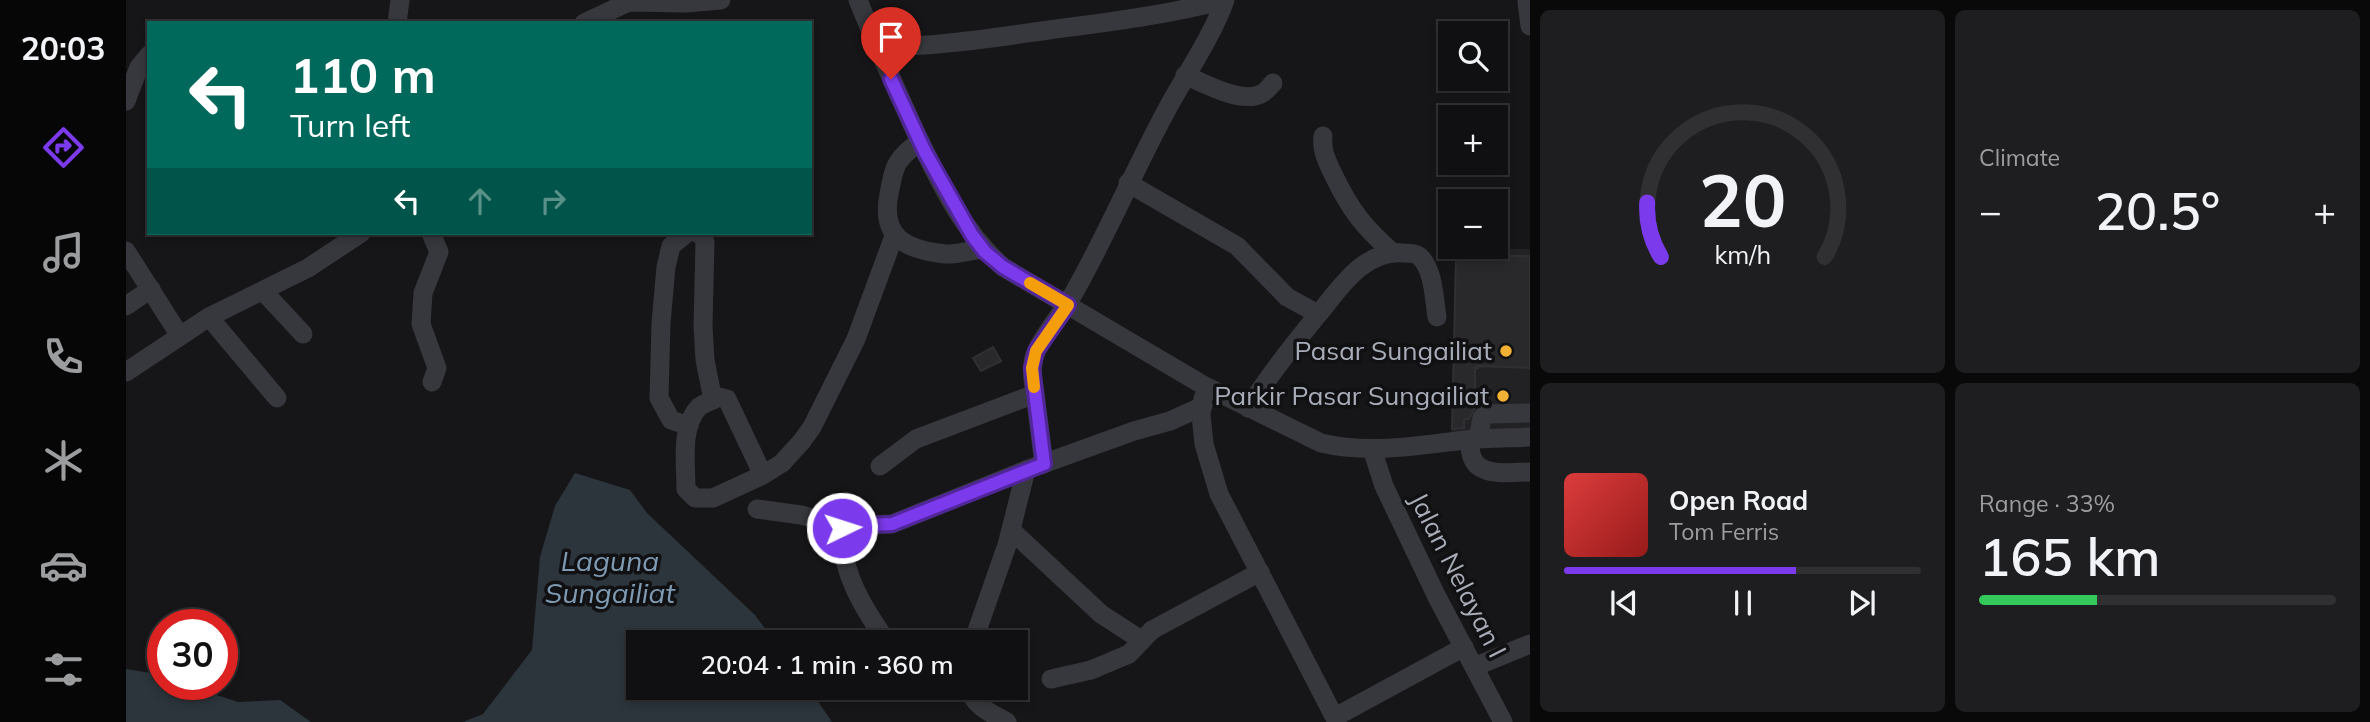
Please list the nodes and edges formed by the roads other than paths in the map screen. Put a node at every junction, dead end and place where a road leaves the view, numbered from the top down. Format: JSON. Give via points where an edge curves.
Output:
{"nodes":[{"id":1,"x":400,"y":0,"type":"edge"},
{"id":2,"x":721,"y":0,"type":"edge"},
{"id":3,"x":858,"y":0,"type":"edge"},
{"id":4,"x":1527,"y":2,"type":"dead end"},
{"id":5,"x":1166,"y":4,"type":"edge"},
{"id":6,"x":1222,"y":6,"type":"edge"},
{"id":7,"x":397,"y":21,"type":"edge"},
{"id":8,"x":588,"y":21,"type":"edge"},
{"id":9,"x":1530,"y":26,"type":"edge"},
{"id":10,"x":879,"y":52,"type":"junction"},
{"id":11,"x":138,"y":60,"type":"edge"},
{"id":12,"x":1185,"y":75,"type":"junction"},
{"id":13,"x":1273,"y":83,"type":"dead end"},
{"id":14,"x":126,"y":101,"type":"edge"},
{"id":15,"x":1323,"y":136,"type":"dead end"},
{"id":16,"x":920,"y":141,"type":"junction"},
{"id":17,"x":1129,"y":183,"type":"junction"},
{"id":18,"x":358,"y":235,"type":"edge"},
{"id":19,"x":431,"y":235,"type":"edge"},
{"id":20,"x":685,"y":235,"type":"edge"},
{"id":21,"x":701,"y":235,"type":"edge"},
{"id":22,"x":894,"y":236,"type":"junction"},
{"id":23,"x":983,"y":249,"type":"junction"},
{"id":24,"x":126,"y":251,"type":"edge"},
{"id":25,"x":1392,"y":252,"type":"junction"},
{"id":26,"x":151,"y":289,"type":"junction"},
{"id":27,"x":263,"y":291,"type":"junction"},
{"id":28,"x":1068,"y":305,"type":"junction"},
{"id":29,"x":126,"y":306,"type":"edge"},
{"id":30,"x":1318,"y":314,"type":"junction"},
{"id":31,"x":209,"y":317,"type":"junction"},
{"id":32,"x":1437,"y":317,"type":"dead end"},
{"id":33,"x":303,"y":334,"type":"dead end"},
{"id":34,"x":180,"y":336,"type":"junction"},
{"id":35,"x":126,"y":372,"type":"edge"},
{"id":36,"x":432,"y":382,"type":"dead end"},
{"id":37,"x":1203,"y":385,"type":"junction"},
{"id":38,"x":1035,"y":394,"type":"junction"},
{"id":39,"x":277,"y":398,"type":"dead end"},
{"id":40,"x":713,"y":400,"type":"junction"},
{"id":41,"x":1203,"y":405,"type":"junction"},
{"id":42,"x":1248,"y":408,"type":"junction"},
{"id":43,"x":1530,"y":413,"type":"edge"},
{"id":44,"x":689,"y":426,"type":"junction"},
{"id":45,"x":1530,"y":437,"type":"edge"},
{"id":46,"x":1474,"y":439,"type":"junction"},
{"id":47,"x":1376,"y":463,"type":"junction"},
{"id":48,"x":880,"y":466,"type":"dead end"},
{"id":49,"x":1035,"y":467,"type":"junction"},
{"id":50,"x":1530,"y":472,"type":"edge"},
{"id":51,"x":763,"y":475,"type":"junction"},
{"id":52,"x":757,"y":509,"type":"dead end"},
{"id":53,"x":843,"y":526,"type":"junction"},
{"id":54,"x":1011,"y":530,"type":"junction"},
{"id":55,"x":1260,"y":572,"type":"junction"},
{"id":56,"x":879,"y":630,"type":"edge"},
{"id":57,"x":977,"y":630,"type":"edge"},
{"id":58,"x":1141,"y":640,"type":"junction"},
{"id":59,"x":1530,"y":644,"type":"edge"},
{"id":60,"x":1464,"y":648,"type":"junction"},
{"id":61,"x":1474,"y":667,"type":"junction"},
{"id":62,"x":1051,"y":679,"type":"dead end"},
{"id":63,"x":974,"y":700,"type":"edge"},
{"id":64,"x":1336,"y":720,"type":"edge"},
{"id":65,"x":1007,"y":722,"type":"edge"},
{"id":66,"x":1503,"y":722,"type":"edge"}],
"edges":[{"from":1,"to":7,"type":"street"},
{"from":2,"to":8,"type":"street","via":[[629,2]]},
{"from":3,"to":10,"type":"street"},
{"from":4,"to":9,"type":"street"},
{"from":5,"to":6,"type":"street","via":[[1192,9]]},
{"from":5,"to":10,"type":"street","via":[[958,43]]},
{"from":6,"to":12,"type":"street"},
{"from":10,"to":16,"type":"street"},
{"from":11,"to":14,"type":"street"},
{"from":12,"to":13,"type":"street","via":[[1245,96],[1263,94]]},
{"from":12,"to":17,"type":"street"},
{"from":15,"to":25,"type":"street","via":[[1325,157],[1349,207]]},
{"from":16,"to":22,"type":"street","via":[[894,167],[887,220]]},
{"from":16,"to":23,"type":"street"},
{"from":17,"to":28,"type":"street"},
{"from":17,"to":30,"type":"street","via":[[1237,246],[1287,297]]},
{"from":18,"to":27,"type":"street"},
{"from":19,"to":36,"type":"street","via":[[439,252],[423,293],[421,330],[437,368]]},
{"from":20,"to":44,"type":"street","via":[[671,246],[666,267],[659,398],[671,419]]},
{"from":21,"to":40,"type":"street","via":[[705,242],[705,360]]},
{"from":22,"to":23,"type":"street","via":[[947,254]]},
{"from":22,"to":51,"type":"street","via":[[856,339],[812,427],[782,463]]},
{"from":23,"to":28,"type":"street","via":[[1003,267]]},
{"from":24,"to":26,"type":"street"},
{"from":25,"to":30,"type":"street","via":[[1355,271]]},
{"from":25,"to":32,"type":"street","via":[[1419,256],[1430,275]]},
{"from":26,"to":29,"type":"street"},
{"from":26,"to":34,"type":"street"},
{"from":27,"to":31,"type":"street"},
{"from":27,"to":33,"type":"street"},
{"from":28,"to":37,"type":"street"},
{"from":28,"to":38,"type":"street","via":[[1036,351],[1032,368]]},
{"from":30,"to":42,"type":"street"},
{"from":31,"to":34,"type":"street"},
{"from":31,"to":39,"type":"street"},
{"from":34,"to":35,"type":"street"},
{"from":37,"to":41,"type":"street"},
{"from":37,"to":42,"type":"street"},
{"from":38,"to":48,"type":"street","via":[[916,439]]},
{"from":38,"to":49,"type":"street"},
{"from":40,"to":44,"type":"street","via":[[700,407]]},
{"from":40,"to":51,"type":"street","via":[[723,397],[729,402]]},
{"from":41,"to":49,"type":"street","via":[[1170,421]]},
{"from":41,"to":55,"type":"street","via":[[1204,444],[1217,487]]},
{"from":42,"to":47,"type":"street"},
{"from":43,"to":46,"type":"street","via":[[1486,414]]},
{"from":44,"to":51,"type":"street","via":[[686,484],[690,495],[698,500],[713,498]]},
{"from":45,"to":46,"type":"street"},
{"from":46,"to":47,"type":"street"},
{"from":46,"to":50,"type":"street","via":[[1472,458],[1479,468]]},
{"from":47,"to":60,"type":"street","name":"Jalan Nelayan I"},
{"from":49,"to":53,"type":"street","via":[[892,524]]},
{"from":49,"to":54,"type":"street"},
{"from":52,"to":53,"type":"street"},
{"from":53,"to":56,"type":"street","via":[[848,571]]},
{"from":54,"to":57,"type":"street"},
{"from":54,"to":58,"type":"street","via":[[1072,589]]},
{"from":55,"to":58,"type":"street"},
{"from":55,"to":64,"type":"street"},
{"from":58,"to":62,"type":"street","via":[[1129,654],[1091,670]]},
{"from":59,"to":61,"type":"street"},
{"from":60,"to":61,"type":"street","name":"Jalan Nelayan I"},
{"from":60,"to":64,"type":"street"},
{"from":61,"to":66,"type":"street","name":"Jalan Nelayan I"},
{"from":63,"to":65,"type":"street"}]}
